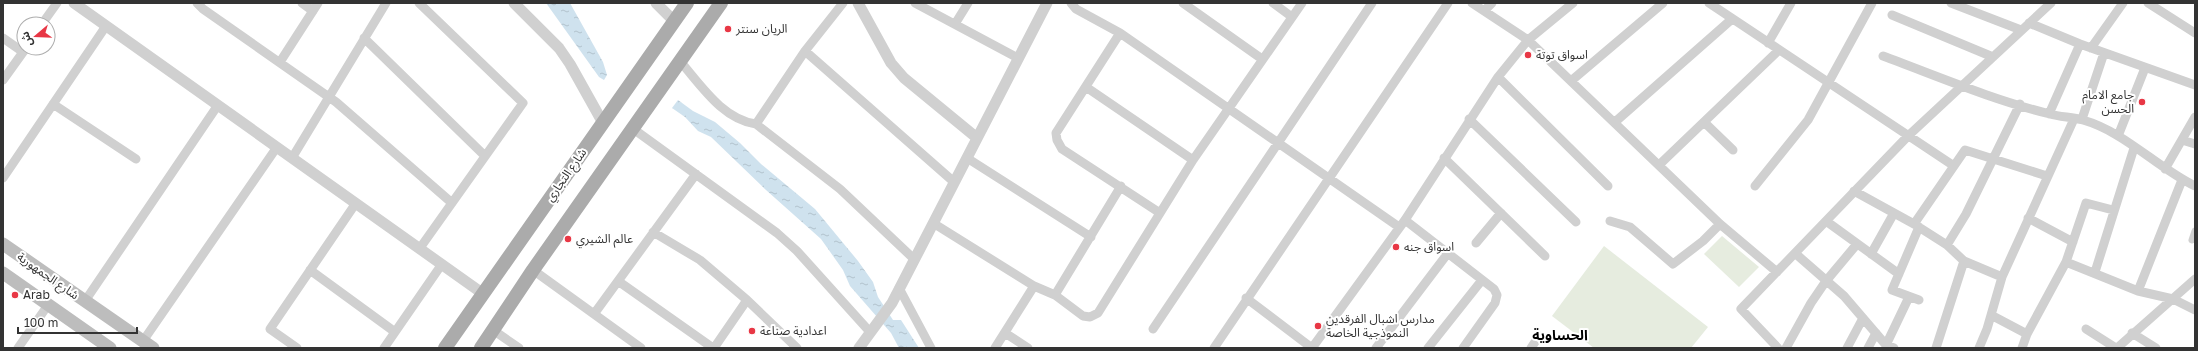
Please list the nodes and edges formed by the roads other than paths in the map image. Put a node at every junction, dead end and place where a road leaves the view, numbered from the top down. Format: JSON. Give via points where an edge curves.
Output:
{"nodes":[{"id":1,"x":57,"y":3,"type":"edge"},
{"id":2,"x":74,"y":3,"type":"edge"},
{"id":3,"x":197,"y":3,"type":"edge"},
{"id":4,"x":302,"y":3,"type":"edge"},
{"id":5,"x":318,"y":3,"type":"edge"},
{"id":6,"x":386,"y":3,"type":"edge"},
{"id":7,"x":419,"y":3,"type":"edge"},
{"id":8,"x":514,"y":3,"type":"edge"},
{"id":9,"x":656,"y":3,"type":"edge"},
{"id":10,"x":687,"y":3,"type":"edge"},
{"id":11,"x":721,"y":3,"type":"edge"},
{"id":12,"x":843,"y":3,"type":"edge"},
{"id":13,"x":858,"y":3,"type":"edge"},
{"id":14,"x":915,"y":3,"type":"edge"},
{"id":15,"x":968,"y":3,"type":"edge"},
{"id":16,"x":1047,"y":3,"type":"edge"},
{"id":17,"x":1071,"y":3,"type":"edge"},
{"id":18,"x":1183,"y":3,"type":"edge"},
{"id":19,"x":1273,"y":3,"type":"edge"},
{"id":20,"x":1302,"y":3,"type":"edge"},
{"id":21,"x":1372,"y":3,"type":"edge"},
{"id":22,"x":1448,"y":3,"type":"edge"},
{"id":23,"x":1472,"y":3,"type":"edge"},
{"id":24,"x":1492,"y":3,"type":"edge"},
{"id":25,"x":1573,"y":3,"type":"edge"},
{"id":26,"x":1663,"y":3,"type":"edge"},
{"id":27,"x":1709,"y":3,"type":"edge"},
{"id":28,"x":1791,"y":3,"type":"edge"},
{"id":29,"x":1872,"y":3,"type":"edge"},
{"id":30,"x":1951,"y":3,"type":"edge"},
{"id":31,"x":2051,"y":3,"type":"edge"},
{"id":32,"x":2123,"y":3,"type":"edge"},
{"id":33,"x":2148,"y":3,"type":"edge"},
{"id":34,"x":1485,"y":10,"type":"junction"},
{"id":35,"x":313,"y":11,"type":"junction"},
{"id":36,"x":1892,"y":15,"type":"dead end"},
{"id":37,"x":48,"y":16,"type":"edge"},
{"id":38,"x":1292,"y":17,"type":"junction"},
{"id":39,"x":1732,"y":19,"type":"junction"},
{"id":40,"x":674,"y":21,"type":"junction"},
{"id":41,"x":2029,"y":23,"type":"junction"},
{"id":42,"x":955,"y":24,"type":"junction"},
{"id":43,"x":106,"y":26,"type":"junction"},
{"id":44,"x":2021,"y":30,"type":"junction"},
{"id":45,"x":1120,"y":33,"type":"junction"},
{"id":46,"x":2195,"y":33,"type":"edge"},
{"id":47,"x":3,"y":38,"type":"edge"},
{"id":48,"x":364,"y":38,"type":"junction"},
{"id":49,"x":1528,"y":40,"type":"junction"},
{"id":50,"x":1768,"y":43,"type":"junction"},
{"id":51,"x":2080,"y":44,"type":"junction"},
{"id":52,"x":16,"y":45,"type":"edge"},
{"id":53,"x":2091,"y":48,"type":"junction"},
{"id":54,"x":1779,"y":50,"type":"junction"},
{"id":55,"x":805,"y":51,"type":"junction"},
{"id":56,"x":2104,"y":53,"type":"junction"},
{"id":57,"x":20,"y":56,"type":"edge"},
{"id":58,"x":1883,"y":56,"type":"dead end"},
{"id":59,"x":1993,"y":57,"type":"junction"},
{"id":60,"x":1018,"y":58,"type":"junction"},
{"id":61,"x":1262,"y":59,"type":"junction"},
{"id":62,"x":680,"y":60,"type":"junction"},
{"id":63,"x":280,"y":62,"type":"junction"},
{"id":64,"x":2145,"y":68,"type":"junction"},
{"id":65,"x":1498,"y":77,"type":"junction"},
{"id":66,"x":3,"y":80,"type":"edge"},
{"id":67,"x":1571,"y":81,"type":"junction"},
{"id":68,"x":1829,"y":82,"type":"junction"},
{"id":69,"x":2195,"y":85,"type":"edge"},
{"id":70,"x":1963,"y":86,"type":"junction"},
{"id":71,"x":1086,"y":87,"type":"junction"},
{"id":72,"x":329,"y":97,"type":"junction"},
{"id":73,"x":53,"y":104,"type":"junction"},
{"id":74,"x":2020,"y":104,"type":"junction"},
{"id":75,"x":218,"y":105,"type":"junction"},
{"id":76,"x":1229,"y":111,"type":"junction"},
{"id":77,"x":2049,"y":114,"type":"junction"},
{"id":78,"x":2195,"y":117,"type":"edge"},
{"id":79,"x":1469,"y":119,"type":"junction"},
{"id":80,"x":2078,"y":119,"type":"junction"},
{"id":81,"x":1615,"y":122,"type":"junction"},
{"id":82,"x":1704,"y":122,"type":"junction"},
{"id":83,"x":603,"y":123,"type":"junction"},
{"id":84,"x":756,"y":124,"type":"junction"},
{"id":85,"x":632,"y":128,"type":"junction"},
{"id":86,"x":1908,"y":136,"type":"junction"},
{"id":87,"x":2118,"y":136,"type":"junction"},
{"id":88,"x":977,"y":138,"type":"junction"},
{"id":89,"x":2182,"y":140,"type":"junction"},
{"id":90,"x":1277,"y":144,"type":"junction"},
{"id":91,"x":2195,"y":144,"type":"edge"},
{"id":92,"x":277,"y":147,"type":"junction"},
{"id":93,"x":2134,"y":148,"type":"junction"},
{"id":94,"x":1733,"y":150,"type":"dead end"},
{"id":95,"x":485,"y":156,"type":"junction"},
{"id":96,"x":292,"y":158,"type":"junction"},
{"id":97,"x":967,"y":158,"type":"junction"},
{"id":98,"x":1444,"y":158,"type":"junction"},
{"id":99,"x":136,"y":159,"type":"dead end"},
{"id":100,"x":1993,"y":159,"type":"junction"},
{"id":101,"x":1193,"y":160,"type":"junction"},
{"id":102,"x":1659,"y":165,"type":"junction"},
{"id":103,"x":1954,"y":166,"type":"junction"},
{"id":104,"x":2165,"y":169,"type":"junction"},
{"id":105,"x":696,"y":174,"type":"junction"},
{"id":106,"x":2047,"y":176,"type":"junction"},
{"id":107,"x":3,"y":178,"type":"edge"},
{"id":108,"x":1328,"y":180,"type":"junction"},
{"id":109,"x":2182,"y":180,"type":"junction"},
{"id":110,"x":954,"y":182,"type":"junction"},
{"id":111,"x":1121,"y":186,"type":"junction"},
{"id":112,"x":1608,"y":186,"type":"dead end"},
{"id":113,"x":1754,"y":186,"type":"dead end"},
{"id":114,"x":2195,"y":186,"type":"edge"},
{"id":115,"x":1854,"y":191,"type":"junction"},
{"id":116,"x":356,"y":203,"type":"junction"},
{"id":117,"x":452,"y":203,"type":"junction"},
{"id":118,"x":2114,"y":210,"type":"junction"},
{"id":119,"x":1160,"y":213,"type":"junction"},
{"id":120,"x":1501,"y":213,"type":"junction"},
{"id":121,"x":1894,"y":213,"type":"junction"},
{"id":122,"x":2028,"y":218,"type":"junction"},
{"id":123,"x":1405,"y":220,"type":"junction"},
{"id":124,"x":1610,"y":220,"type":"dead end"},
{"id":125,"x":1826,"y":221,"type":"junction"},
{"id":126,"x":1576,"y":222,"type":"dead end"},
{"id":127,"x":933,"y":223,"type":"junction"},
{"id":128,"x":1720,"y":224,"type":"junction"},
{"id":129,"x":1916,"y":225,"type":"junction"},
{"id":130,"x":1399,"y":228,"type":"junction"},
{"id":131,"x":2195,"y":231,"type":"edge"},
{"id":132,"x":653,"y":232,"type":"junction"},
{"id":133,"x":1091,"y":237,"type":"junction"},
{"id":134,"x":2192,"y":240,"type":"dead end"},
{"id":135,"x":2073,"y":242,"type":"junction"},
{"id":136,"x":3,"y":244,"type":"edge"},
{"id":137,"x":1476,"y":244,"type":"dead end"},
{"id":138,"x":1857,"y":244,"type":"junction"},
{"id":139,"x":1948,"y":245,"type":"junction"},
{"id":140,"x":420,"y":248,"type":"junction"},
{"id":141,"x":1448,"y":253,"type":"junction"},
{"id":142,"x":1796,"y":254,"type":"junction"},
{"id":143,"x":1871,"y":254,"type":"junction"},
{"id":144,"x":1545,"y":256,"type":"dead end"},
{"id":145,"x":914,"y":259,"type":"junction"},
{"id":146,"x":1964,"y":261,"type":"junction"},
{"id":147,"x":2066,"y":262,"type":"junction"},
{"id":148,"x":442,"y":264,"type":"junction"},
{"id":149,"x":310,"y":270,"type":"junction"},
{"id":150,"x":533,"y":270,"type":"junction"},
{"id":151,"x":1777,"y":272,"type":"junction"},
{"id":152,"x":2095,"y":272,"type":"junction"},
{"id":153,"x":3,"y":273,"type":"edge"},
{"id":154,"x":1898,"y":274,"type":"junction"},
{"id":155,"x":2002,"y":277,"type":"junction"},
{"id":156,"x":2195,"y":279,"type":"edge"},
{"id":157,"x":1482,"y":280,"type":"junction"},
{"id":158,"x":618,"y":281,"type":"junction"},
{"id":159,"x":1826,"y":281,"type":"junction"},
{"id":160,"x":1034,"y":286,"type":"junction"},
{"id":161,"x":899,"y":288,"type":"junction"},
{"id":162,"x":2138,"y":291,"type":"junction"},
{"id":163,"x":482,"y":293,"type":"junction"},
{"id":164,"x":1055,"y":295,"type":"junction"},
{"id":165,"x":1909,"y":297,"type":"junction"},
{"id":166,"x":1246,"y":298,"type":"junction"},
{"id":167,"x":2173,"y":299,"type":"junction"},
{"id":168,"x":747,"y":300,"type":"junction"},
{"id":169,"x":1919,"y":300,"type":"dead end"},
{"id":170,"x":85,"y":301,"type":"junction"},
{"id":171,"x":48,"y":305,"type":"junction"},
{"id":172,"x":2195,"y":310,"type":"edge"},
{"id":173,"x":594,"y":314,"type":"junction"},
{"id":174,"x":1991,"y":315,"type":"junction"},
{"id":175,"x":1863,"y":318,"type":"junction"},
{"id":176,"x":873,"y":327,"type":"junction"},
{"id":177,"x":1153,"y":329,"type":"dead end"},
{"id":178,"x":2086,"y":329,"type":"dead end"},
{"id":179,"x":493,"y":330,"type":"junction"},
{"id":180,"x":395,"y":332,"type":"junction"},
{"id":181,"x":1005,"y":333,"type":"junction"},
{"id":182,"x":1876,"y":333,"type":"junction"},
{"id":183,"x":2132,"y":333,"type":"junction"},
{"id":184,"x":2027,"y":334,"type":"junction"},
{"id":185,"x":1539,"y":336,"type":"dead end"},
{"id":186,"x":148,"y":345,"type":"edge"},
{"id":187,"x":1890,"y":346,"type":"edge"},
{"id":188,"x":18,"y":348,"type":"edge"},
{"id":189,"x":110,"y":348,"type":"edge"},
{"id":190,"x":296,"y":348,"type":"edge"},
{"id":191,"x":384,"y":348,"type":"edge"},
{"id":192,"x":445,"y":348,"type":"edge"},
{"id":193,"x":481,"y":348,"type":"edge"},
{"id":194,"x":518,"y":348,"type":"edge"},
{"id":195,"x":641,"y":348,"type":"edge"},
{"id":196,"x":714,"y":348,"type":"edge"},
{"id":197,"x":797,"y":348,"type":"edge"},
{"id":198,"x":859,"y":348,"type":"edge"},
{"id":199,"x":931,"y":348,"type":"edge"},
{"id":200,"x":995,"y":348,"type":"edge"},
{"id":201,"x":1028,"y":348,"type":"edge"},
{"id":202,"x":1214,"y":348,"type":"edge"},
{"id":203,"x":1312,"y":348,"type":"edge"},
{"id":204,"x":1376,"y":348,"type":"edge"},
{"id":205,"x":1428,"y":348,"type":"edge"},
{"id":206,"x":1463,"y":348,"type":"edge"},
{"id":207,"x":1531,"y":348,"type":"edge"},
{"id":208,"x":1778,"y":348,"type":"edge"},
{"id":209,"x":1786,"y":348,"type":"edge"},
{"id":210,"x":1847,"y":348,"type":"edge"},
{"id":211,"x":1868,"y":348,"type":"edge"},
{"id":212,"x":1936,"y":348,"type":"edge"},
{"id":213,"x":1979,"y":348,"type":"edge"},
{"id":214,"x":2022,"y":348,"type":"edge"},
{"id":215,"x":2117,"y":348,"type":"edge"},
{"id":216,"x":2156,"y":348,"type":"edge"}],
"edges":[{"from":1,"to":37,"type":"street"},
{"from":2,"to":43,"type":"street"},
{"from":3,"to":63,"type":"street"},
{"from":4,"to":35,"type":"street"},
{"from":5,"to":35,"type":"street"},
{"from":6,"to":48,"type":"street"},
{"from":7,"to":95,"type":"street","via":[[523,103]]},
{"from":8,"to":83,"type":"street","via":[[559,48]]},
{"from":9,"to":40,"type":"street"},
{"from":10,"to":40,"type":"main road","name":"شارع التجاري"},
{"from":11,"to":62,"type":"main road"},
{"from":12,"to":55,"type":"street"},
{"from":13,"to":88,"type":"street","via":[[891,63],[904,78]]},
{"from":14,"to":42,"type":"street"},
{"from":15,"to":42,"type":"street"},
{"from":16,"to":60,"type":"street"},
{"from":17,"to":45,"type":"street","via":[[1076,9]]},
{"from":18,"to":61,"type":"street"},
{"from":19,"to":38,"type":"street"},
{"from":20,"to":38,"type":"street"},
{"from":21,"to":90,"type":"street"},
{"from":22,"to":108,"type":"street"},
{"from":23,"to":34,"type":"street"},
{"from":24,"to":34,"type":"street"},
{"from":25,"to":49,"type":"street"},
{"from":26,"to":67,"type":"street"},
{"from":27,"to":39,"type":"street"},
{"from":28,"to":50,"type":"street"},
{"from":29,"to":68,"type":"street"},
{"from":30,"to":44,"type":"street"},
{"from":31,"to":41,"type":"street"},
{"from":32,"to":53,"type":"street"},
{"from":33,"to":46,"type":"street"},
{"from":34,"to":49,"type":"street"},
{"from":35,"to":63,"type":"street"},
{"from":36,"to":59,"type":"street"},
{"from":38,"to":61,"type":"street"},
{"from":39,"to":50,"type":"street"},
{"from":39,"to":81,"type":"street"},
{"from":40,"to":83,"type":"main road","name":"شارع التجاري"},
{"from":41,"to":44,"type":"street"},
{"from":41,"to":51,"type":"street"},
{"from":42,"to":60,"type":"street"},
{"from":43,"to":73,"type":"street"},
{"from":43,"to":75,"type":"street"},
{"from":44,"to":59,"type":"street"},
{"from":45,"to":71,"type":"street"},
{"from":45,"to":76,"type":"street"},
{"from":47,"to":52,"type":"street"},
{"from":48,"to":72,"type":"street"},
{"from":48,"to":95,"type":"street"},
{"from":49,"to":65,"type":"street"},
{"from":49,"to":67,"type":"street"},
{"from":50,"to":54,"type":"street"},
{"from":51,"to":53,"type":"street"},
{"from":51,"to":77,"type":"street"},
{"from":53,"to":56,"type":"street"},
{"from":54,"to":68,"type":"street"},
{"from":54,"to":82,"type":"street"},
{"from":55,"to":84,"type":"street"},
{"from":55,"to":110,"type":"street"},
{"from":56,"to":64,"type":"street"},
{"from":56,"to":80,"type":"street"},
{"from":57,"to":66,"type":"street"},
{"from":58,"to":70,"type":"street"},
{"from":59,"to":70,"type":"street"},
{"from":60,"to":88,"type":"street"},
{"from":61,"to":76,"type":"street"},
{"from":62,"to":84,"type":"street","via":[[718,104],[742,122]]},
{"from":62,"to":85,"type":"main road"},
{"from":63,"to":72,"type":"street"},
{"from":64,"to":69,"type":"street"},
{"from":64,"to":87,"type":"street"},
{"from":65,"to":79,"type":"street"},
{"from":65,"to":112,"type":"street"},
{"from":67,"to":81,"type":"street"},
{"from":68,"to":86,"type":"street"},
{"from":68,"to":113,"type":"street","via":[[1808,120]]},
{"from":70,"to":74,"type":"street"},
{"from":70,"to":86,"type":"street"},
{"from":71,"to":101,"type":"street"},
{"from":71,"to":111,"type":"street","via":[[1056,133],[1057,140],[1062,148]]},
{"from":72,"to":96,"type":"street"},
{"from":72,"to":117,"type":"street"},
{"from":73,"to":99,"type":"street"},
{"from":73,"to":107,"type":"street"},
{"from":74,"to":77,"type":"street"},
{"from":74,"to":100,"type":"street"},
{"from":75,"to":92,"type":"street"},
{"from":75,"to":170,"type":"street"},
{"from":76,"to":90,"type":"street"},
{"from":76,"to":101,"type":"street"},
{"from":77,"to":80,"type":"street"},
{"from":78,"to":89,"type":"street"},
{"from":79,"to":98,"type":"street"},
{"from":79,"to":126,"type":"street"},
{"from":80,"to":87,"type":"street"},
{"from":80,"to":106,"type":"street"},
{"from":81,"to":102,"type":"street"},
{"from":82,"to":94,"type":"street"},
{"from":82,"to":102,"type":"street"},
{"from":83,"to":163,"type":"main road","name":"شارع التجاري"},
{"from":84,"to":145,"type":"street","via":[[840,189]]},
{"from":85,"to":105,"type":"street"},
{"from":85,"to":150,"type":"main road"},
{"from":86,"to":103,"type":"street"},
{"from":86,"to":115,"type":"street"},
{"from":87,"to":93,"type":"street"},
{"from":88,"to":97,"type":"street"},
{"from":89,"to":91,"type":"street"},
{"from":89,"to":104,"type":"street"},
{"from":90,"to":108,"type":"street"},
{"from":90,"to":177,"type":"street"},
{"from":92,"to":96,"type":"street"},
{"from":92,"to":186,"type":"street"},
{"from":93,"to":104,"type":"street"},
{"from":93,"to":118,"type":"street"},
{"from":95,"to":117,"type":"street"},
{"from":96,"to":116,"type":"street"},
{"from":97,"to":110,"type":"street"},
{"from":97,"to":133,"type":"street"},
{"from":98,"to":120,"type":"street"},
{"from":98,"to":123,"type":"street"},
{"from":100,"to":103,"type":"street","via":[[1965,150]]},
{"from":100,"to":106,"type":"street"},
{"from":100,"to":139,"type":"street"},
{"from":101,"to":119,"type":"street"},
{"from":102,"to":128,"type":"street"},
{"from":103,"to":129,"type":"street"},
{"from":104,"to":109,"type":"street"},
{"from":105,"to":132,"type":"street"},
{"from":105,"to":176,"type":"street","via":[[757,217],[797,251]]},
{"from":106,"to":122,"type":"street"},
{"from":108,"to":130,"type":"street"},
{"from":108,"to":166,"type":"street"},
{"from":109,"to":114,"type":"street"},
{"from":109,"to":162,"type":"street"},
{"from":110,"to":127,"type":"street"},
{"from":111,"to":119,"type":"street"},
{"from":111,"to":133,"type":"street"},
{"from":115,"to":121,"type":"street"},
{"from":115,"to":125,"type":"street"},
{"from":116,"to":140,"type":"street"},
{"from":116,"to":149,"type":"street"},
{"from":117,"to":140,"type":"street"},
{"from":118,"to":135,"type":"street","via":[[2086,203]]},
{"from":118,"to":152,"type":"street"},
{"from":119,"to":164,"type":"street","via":[[1098,313],[1090,317],[1082,316]]},
{"from":120,"to":137,"type":"street"},
{"from":120,"to":144,"type":"street"},
{"from":121,"to":129,"type":"street"},
{"from":121,"to":143,"type":"street"},
{"from":122,"to":135,"type":"street"},
{"from":122,"to":155,"type":"street"},
{"from":123,"to":130,"type":"street"},
{"from":123,"to":141,"type":"street"},
{"from":124,"to":128,"type":"street","via":[[1630,227],[1673,264]]},
{"from":125,"to":138,"type":"street"},
{"from":125,"to":142,"type":"street"},
{"from":127,"to":145,"type":"street"},
{"from":127,"to":160,"type":"street"},
{"from":128,"to":151,"type":"street"},
{"from":129,"to":139,"type":"street"},
{"from":129,"to":154,"type":"street"},
{"from":130,"to":203,"type":"street"},
{"from":131,"to":134,"type":"street"},
{"from":132,"to":158,"type":"street"},
{"from":132,"to":168,"type":"street","via":[[700,260]]},
{"from":133,"to":164,"type":"street"},
{"from":135,"to":147,"type":"street"},
{"from":136,"to":170,"type":"main road","name":"شارع الجمهورية"},
{"from":138,"to":143,"type":"street"},
{"from":138,"to":159,"type":"street"},
{"from":139,"to":146,"type":"street"},
{"from":140,"to":148,"type":"street"},
{"from":141,"to":157,"type":"street"},
{"from":141,"to":204,"type":"street"},
{"from":142,"to":151,"type":"street"},
{"from":142,"to":159,"type":"street"},
{"from":143,"to":154,"type":"street"},
{"from":145,"to":161,"type":"street"},
{"from":146,"to":155,"type":"street"},
{"from":146,"to":212,"type":"street"},
{"from":147,"to":152,"type":"street"},
{"from":147,"to":184,"type":"street"},
{"from":148,"to":163,"type":"street"},
{"from":148,"to":180,"type":"street"},
{"from":149,"to":180,"type":"street"},
{"from":149,"to":190,"type":"street","via":[[270,329]]},
{"from":150,"to":173,"type":"street"},
{"from":150,"to":179,"type":"main road"},
{"from":151,"to":208,"type":"street","via":[[1741,310]]},
{"from":152,"to":162,"type":"street"},
{"from":153,"to":171,"type":"main road","name":"شارع الجمهورية"},
{"from":154,"to":165,"type":"street","via":[[1892,290]]},
{"from":155,"to":174,"type":"street"},
{"from":156,"to":167,"type":"street"},
{"from":157,"to":205,"type":"street"},
{"from":157,"to":206,"type":"street","via":[[1494,289],[1497,296]]},
{"from":158,"to":173,"type":"street"},
{"from":158,"to":196,"type":"street"},
{"from":159,"to":175,"type":"street","via":[[1844,296]]},
{"from":159,"to":209,"type":"street"},
{"from":160,"to":164,"type":"street"},
{"from":160,"to":181,"type":"street"},
{"from":161,"to":176,"type":"street","via":[[892,303]]},
{"from":161,"to":199,"type":"street"},
{"from":162,"to":167,"type":"street"},
{"from":163,"to":192,"type":"main road","name":"شارع التجاري"},
{"from":165,"to":169,"type":"street"},
{"from":165,"to":187,"type":"street"},
{"from":166,"to":202,"type":"street"},
{"from":166,"to":203,"type":"street"},
{"from":167,"to":172,"type":"street"},
{"from":167,"to":183,"type":"street"},
{"from":168,"to":196,"type":"street"},
{"from":168,"to":197,"type":"street"},
{"from":170,"to":186,"type":"main road","name":"شارع الجمهورية"},
{"from":171,"to":188,"type":"street"},
{"from":171,"to":189,"type":"main road","name":"شارع الجمهورية"},
{"from":173,"to":195,"type":"street"},
{"from":174,"to":184,"type":"street"},
{"from":174,"to":213,"type":"street"},
{"from":175,"to":182,"type":"street"},
{"from":175,"to":210,"type":"street"},
{"from":176,"to":198,"type":"street"},
{"from":178,"to":215,"type":"street"},
{"from":179,"to":193,"type":"main road"},
{"from":179,"to":194,"type":"street"},
{"from":180,"to":191,"type":"street"},
{"from":181,"to":200,"type":"street"},
{"from":181,"to":201,"type":"street"},
{"from":182,"to":187,"type":"street"},
{"from":182,"to":211,"type":"street"},
{"from":183,"to":215,"type":"street"},
{"from":183,"to":216,"type":"street"},
{"from":184,"to":214,"type":"street"},
{"from":185,"to":207,"type":"street"}]}
